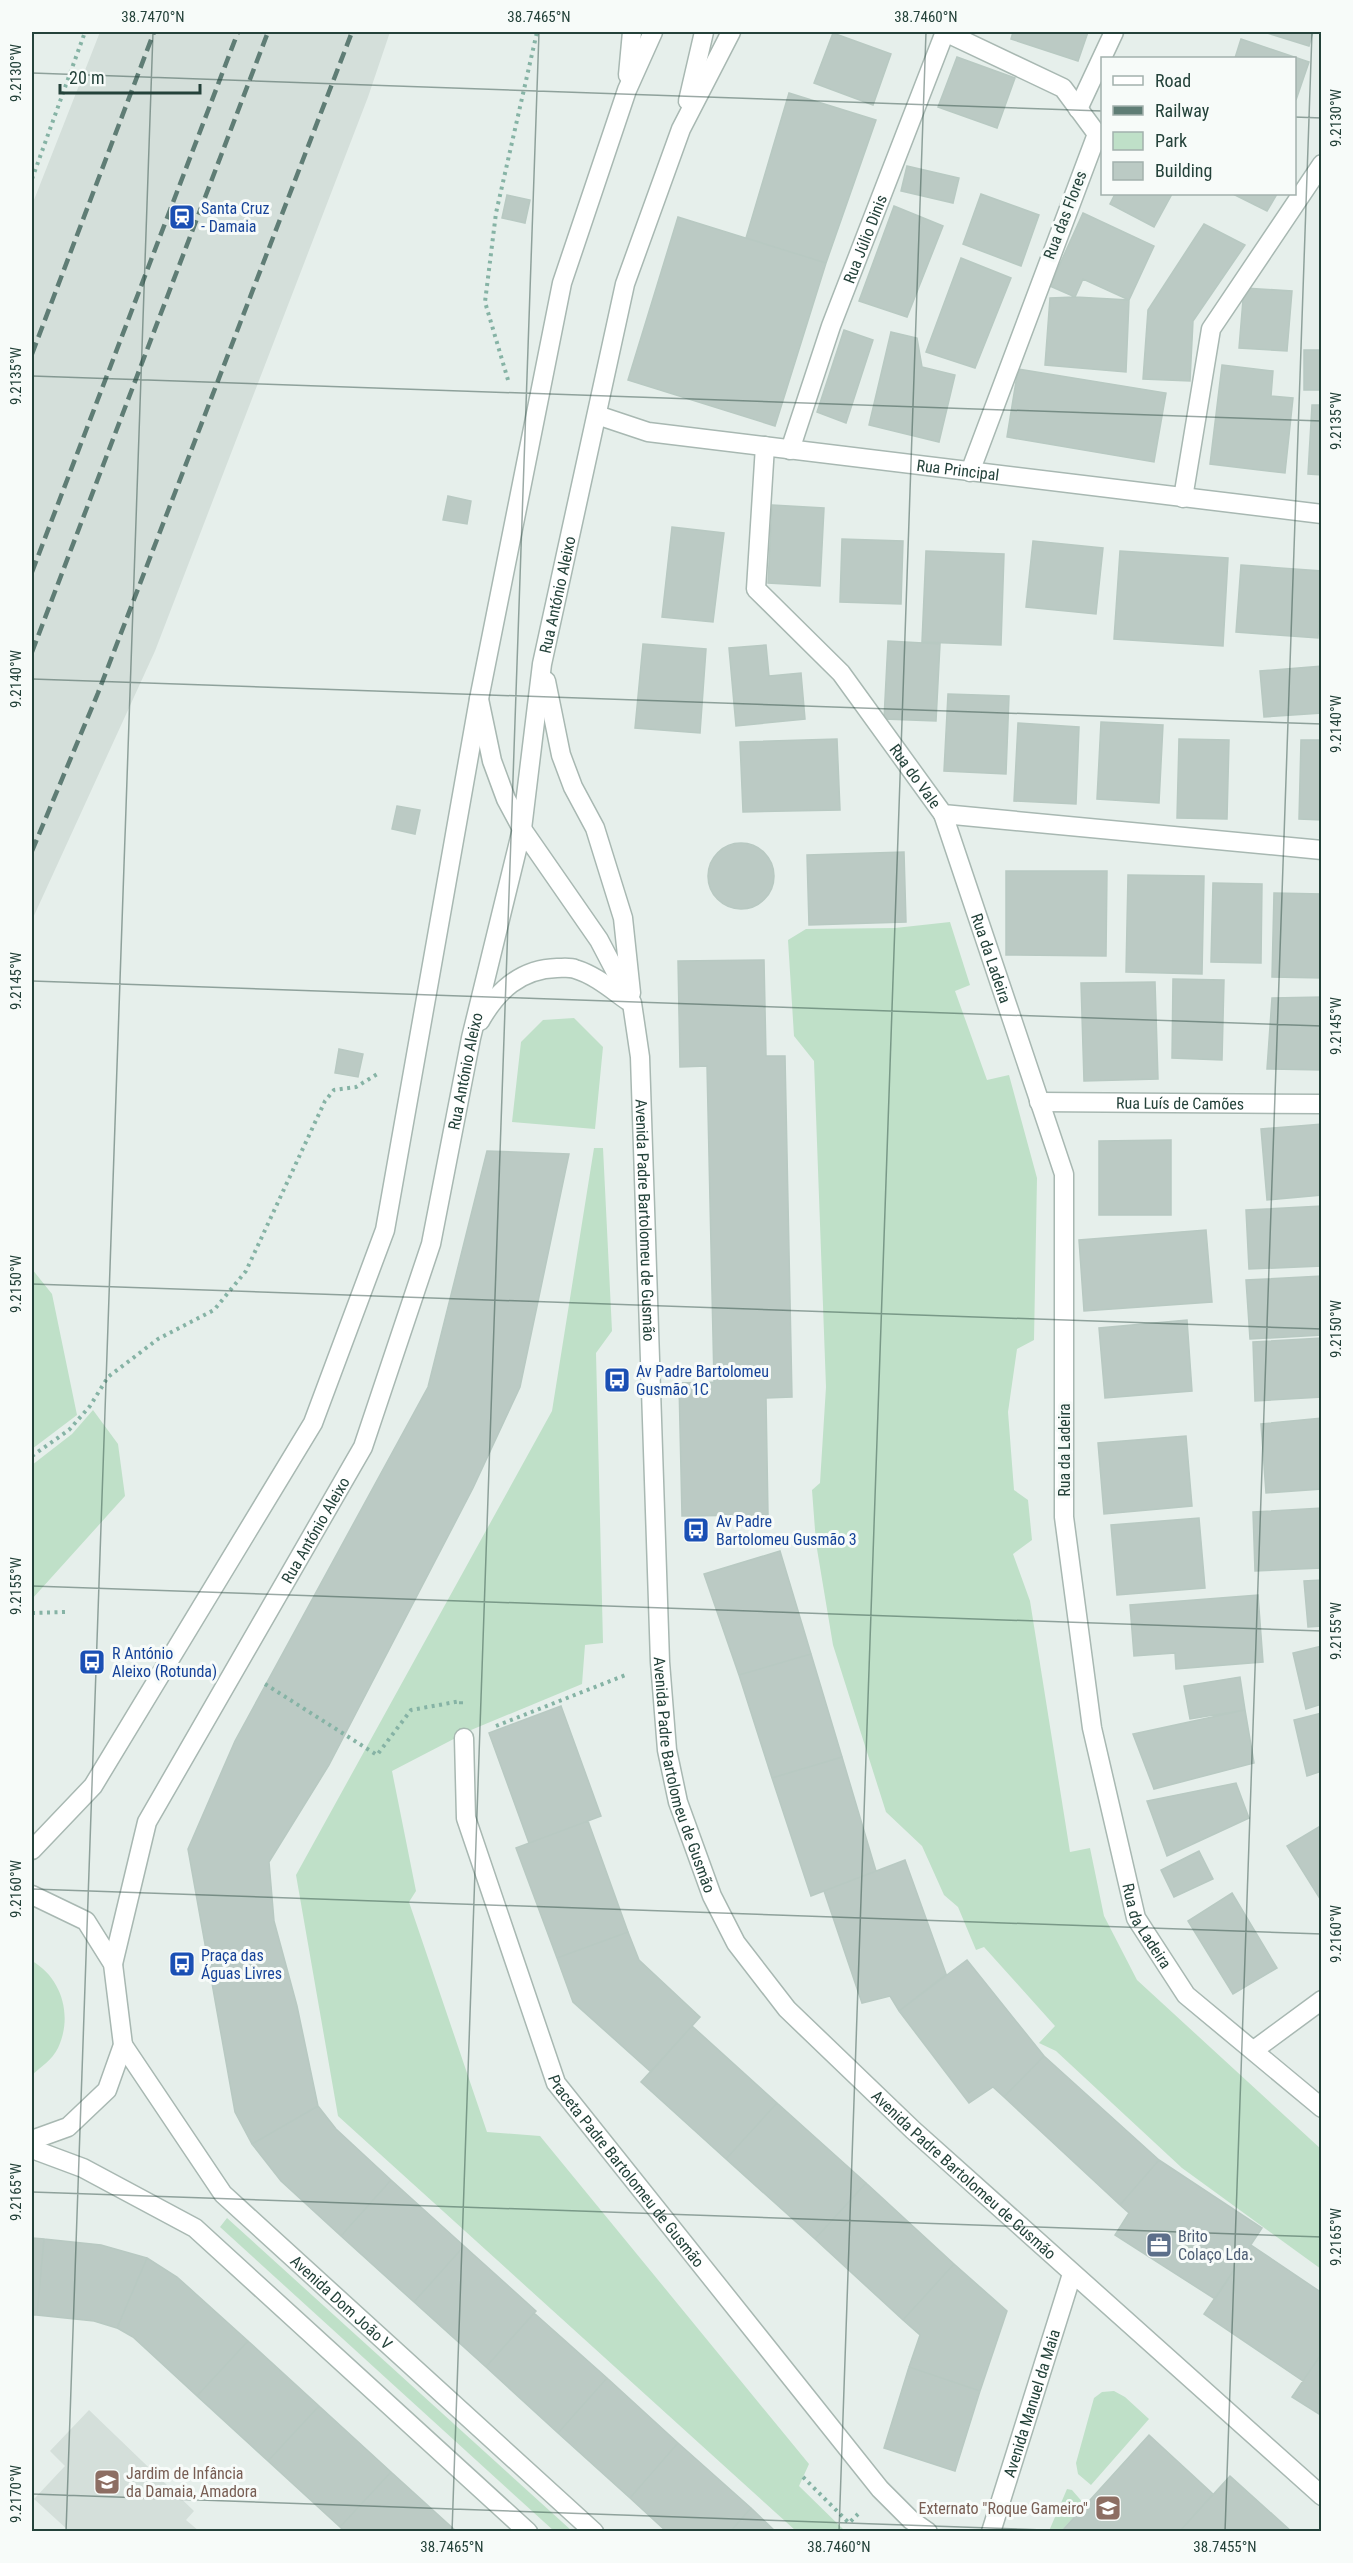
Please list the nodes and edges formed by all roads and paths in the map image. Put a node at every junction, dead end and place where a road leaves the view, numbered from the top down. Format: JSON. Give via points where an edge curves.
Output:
{"nodes":[{"id":1,"x":85,"y":32,"type":"edge"},
{"id":2,"x":537,"y":32,"type":"edge"},
{"id":3,"x":632,"y":32,"type":"edge"},
{"id":4,"x":652,"y":32,"type":"edge"},
{"id":5,"x":704,"y":32,"type":"edge"},
{"id":6,"x":731,"y":32,"type":"edge"},
{"id":7,"x":945,"y":32,"type":"edge"},
{"id":8,"x":1114,"y":32,"type":"edge"},
{"id":9,"x":1102,"y":57,"type":"edge"},
{"id":10,"x":1101,"y":60,"type":"edge"},
{"id":11,"x":627,"y":90,"type":"junction"},
{"id":12,"x":1078,"y":109,"type":"junction"},
{"id":13,"x":681,"y":129,"type":"junction"},
{"id":14,"x":1322,"y":164,"type":"edge"},
{"id":15,"x":32,"y":179,"type":"edge"},
{"id":16,"x":510,"y":387,"type":"dead end"},
{"id":17,"x":597,"y":415,"type":"junction"},
{"id":18,"x":765,"y":446,"type":"junction"},
{"id":19,"x":790,"y":450,"type":"junction"},
{"id":20,"x":970,"y":472,"type":"junction"},
{"id":21,"x":1183,"y":498,"type":"junction"},
{"id":22,"x":1322,"y":514,"type":"edge"},
{"id":23,"x":542,"y":664,"type":"junction"},
{"id":24,"x":479,"y":699,"type":"junction"},
{"id":25,"x":943,"y":814,"type":"junction"},
{"id":26,"x":522,"y":829,"type":"junction"},
{"id":27,"x":1322,"y":850,"type":"edge"},
{"id":28,"x":632,"y":1003,"type":"junction"},
{"id":29,"x":471,"y":1038,"type":"junction"},
{"id":30,"x":379,"y":1072,"type":"dead end"},
{"id":31,"x":1039,"y":1102,"type":"junction"},
{"id":32,"x":1322,"y":1104,"type":"edge"},
{"id":33,"x":32,"y":1456,"type":"edge"},
{"id":34,"x":66,"y":1612,"type":"dead end"},
{"id":35,"x":32,"y":1613,"type":"edge"},
{"id":36,"x":660,"y":1662,"type":"junction"},
{"id":37,"x":236,"y":1666,"type":"junction"},
{"id":38,"x":464,"y":1738,"type":"junction"},
{"id":39,"x":32,"y":1850,"type":"edge"},
{"id":40,"x":32,"y":1895,"type":"edge"},
{"id":41,"x":113,"y":1964,"type":"junction"},
{"id":42,"x":1322,"y":2000,"type":"edge"},
{"id":43,"x":123,"y":2045,"type":"junction"},
{"id":44,"x":1254,"y":2050,"type":"junction"},
{"id":45,"x":1322,"y":2108,"type":"edge"},
{"id":46,"x":32,"y":2140,"type":"edge"},
{"id":47,"x":32,"y":2149,"type":"edge"},
{"id":48,"x":1072,"y":2274,"type":"junction"},
{"id":49,"x":803,"y":2477,"type":"dead end"},
{"id":50,"x":880,"y":2489,"type":"junction"},
{"id":51,"x":1322,"y":2496,"type":"edge"},
{"id":52,"x":528,"y":2532,"type":"edge"},
{"id":53,"x":594,"y":2532,"type":"edge"},
{"id":54,"x":928,"y":2532,"type":"edge"},
{"id":55,"x":990,"y":2532,"type":"edge"}],
"edges":[{"from":1,"to":15,"type":"path"},
{"from":2,"to":16,"type":"path","via":[[496,213],[485,302]]},
{"from":3,"to":11,"type":"street"},
{"from":4,"to":11,"type":"street"},
{"from":5,"to":13,"type":"street"},
{"from":6,"to":13,"type":"street"},
{"from":7,"to":12,"type":"street","name":"Rua das Flores","via":[[1063,88]]},
{"from":7,"to":19,"type":"street","name":"Rua Júlio Dinis","via":[[831,326]]},
{"from":8,"to":9,"type":"street"},
{"from":10,"to":12,"type":"street"},
{"from":11,"to":24,"type":"street","via":[[562,283]]},
{"from":12,"to":20,"type":"street","name":"Rua das Flores","via":[[1097,134]]},
{"from":13,"to":17,"type":"street","name":"Rua António Aleixo","via":[[625,284]]},
{"from":14,"to":21,"type":"street","via":[[1211,329]]},
{"from":17,"to":18,"type":"street","name":"Rua Principal","via":[[648,432]]},
{"from":17,"to":23,"type":"street","name":"Rua António Aleixo"},
{"from":18,"to":19,"type":"street","name":"Rua Principal"},
{"from":18,"to":25,"type":"street","name":"Rua do Vale","via":[[756,590],[841,673]]},
{"from":19,"to":20,"type":"street","name":"Rua Principal"},
{"from":20,"to":21,"type":"street","name":"Rua Principal"},
{"from":21,"to":22,"type":"street","name":"Rua Principal"},
{"from":23,"to":26,"type":"street","name":"Rua António Aleixo"},
{"from":23,"to":28,"type":"street","via":[[561,754],[595,828],[623,918]]},
{"from":24,"to":26,"type":"street","name":"Avenida Padre Bartolomeu de Gusmão","via":[[492,760]]},
{"from":24,"to":39,"type":"street","via":[[385,1230],[313,1423],[93,1786]]},
{"from":25,"to":27,"type":"street","name":"Rua do Vale"},
{"from":25,"to":31,"type":"street","name":"Rua da Ladeira"},
{"from":26,"to":28,"type":"street","name":"Avenida Padre Bartolomeu de Gusmão","via":[[599,940]]},
{"from":26,"to":29,"type":"street","name":"Rua António Aleixo"},
{"from":28,"to":29,"type":"street","via":[[598,979],[573,968],[539,969],[509,983],[490,1003]]},
{"from":28,"to":36,"type":"street","name":"Avenida Padre Bartolomeu de Gusmão","via":[[640,1057]]},
{"from":29,"to":37,"type":"street","name":"Rua António Aleixo","via":[[431,1244],[363,1447]]},
{"from":30,"to":33,"type":"path","via":[[356,1087],[334,1090],[325,1101],[246,1271],[214,1310],[158,1339],[108,1377],[69,1430]]},
{"from":31,"to":32,"type":"street","name":"Rua Luís de Camões"},
{"from":31,"to":44,"type":"street","name":"Rua da Ladeira","via":[[1064,1174],[1064,1516],[1092,1728],[1136,1918],[1186,1995]]},
{"from":34,"to":35,"type":"path"},
{"from":36,"to":38,"type":"path"},
{"from":36,"to":48,"type":"street","name":"Avenida Padre Bartolomeu de Gusmão","via":[[667,1750],[678,1802],[712,1896],[736,1943],[787,2008],[913,2130]]},
{"from":37,"to":38,"type":"path","via":[[377,1755],[411,1710],[461,1701]]},
{"from":37,"to":41,"type":"street","name":"Rua António Aleixo","via":[[147,1822]]},
{"from":38,"to":50,"type":"street","name":"Praceta Padre Bartolomeu de Gusmão","via":[[465,1818],[556,2083]]},
{"from":40,"to":41,"type":"street","via":[[86,1921]]},
{"from":41,"to":43,"type":"street"},
{"from":42,"to":44,"type":"street"},
{"from":43,"to":46,"type":"street","via":[[108,2090],[68,2127]]},
{"from":43,"to":53,"type":"street","name":"Avenida Dom João V","via":[[223,2194]]},
{"from":44,"to":45,"type":"street","name":"Rua da Ladeira"},
{"from":47,"to":52,"type":"street","via":[[83,2168],[195,2228]]},
{"from":48,"to":51,"type":"street","name":"Avenida Padre Bartolomeu de Gusmão"},
{"from":48,"to":55,"type":"street","name":"Avenida Manuel da Maia"},
{"from":49,"to":50,"type":"path","via":[[849,2523]]},
{"from":50,"to":54,"type":"street","name":"Praceta Padre Bartolomeu de Gusmão"}]}
